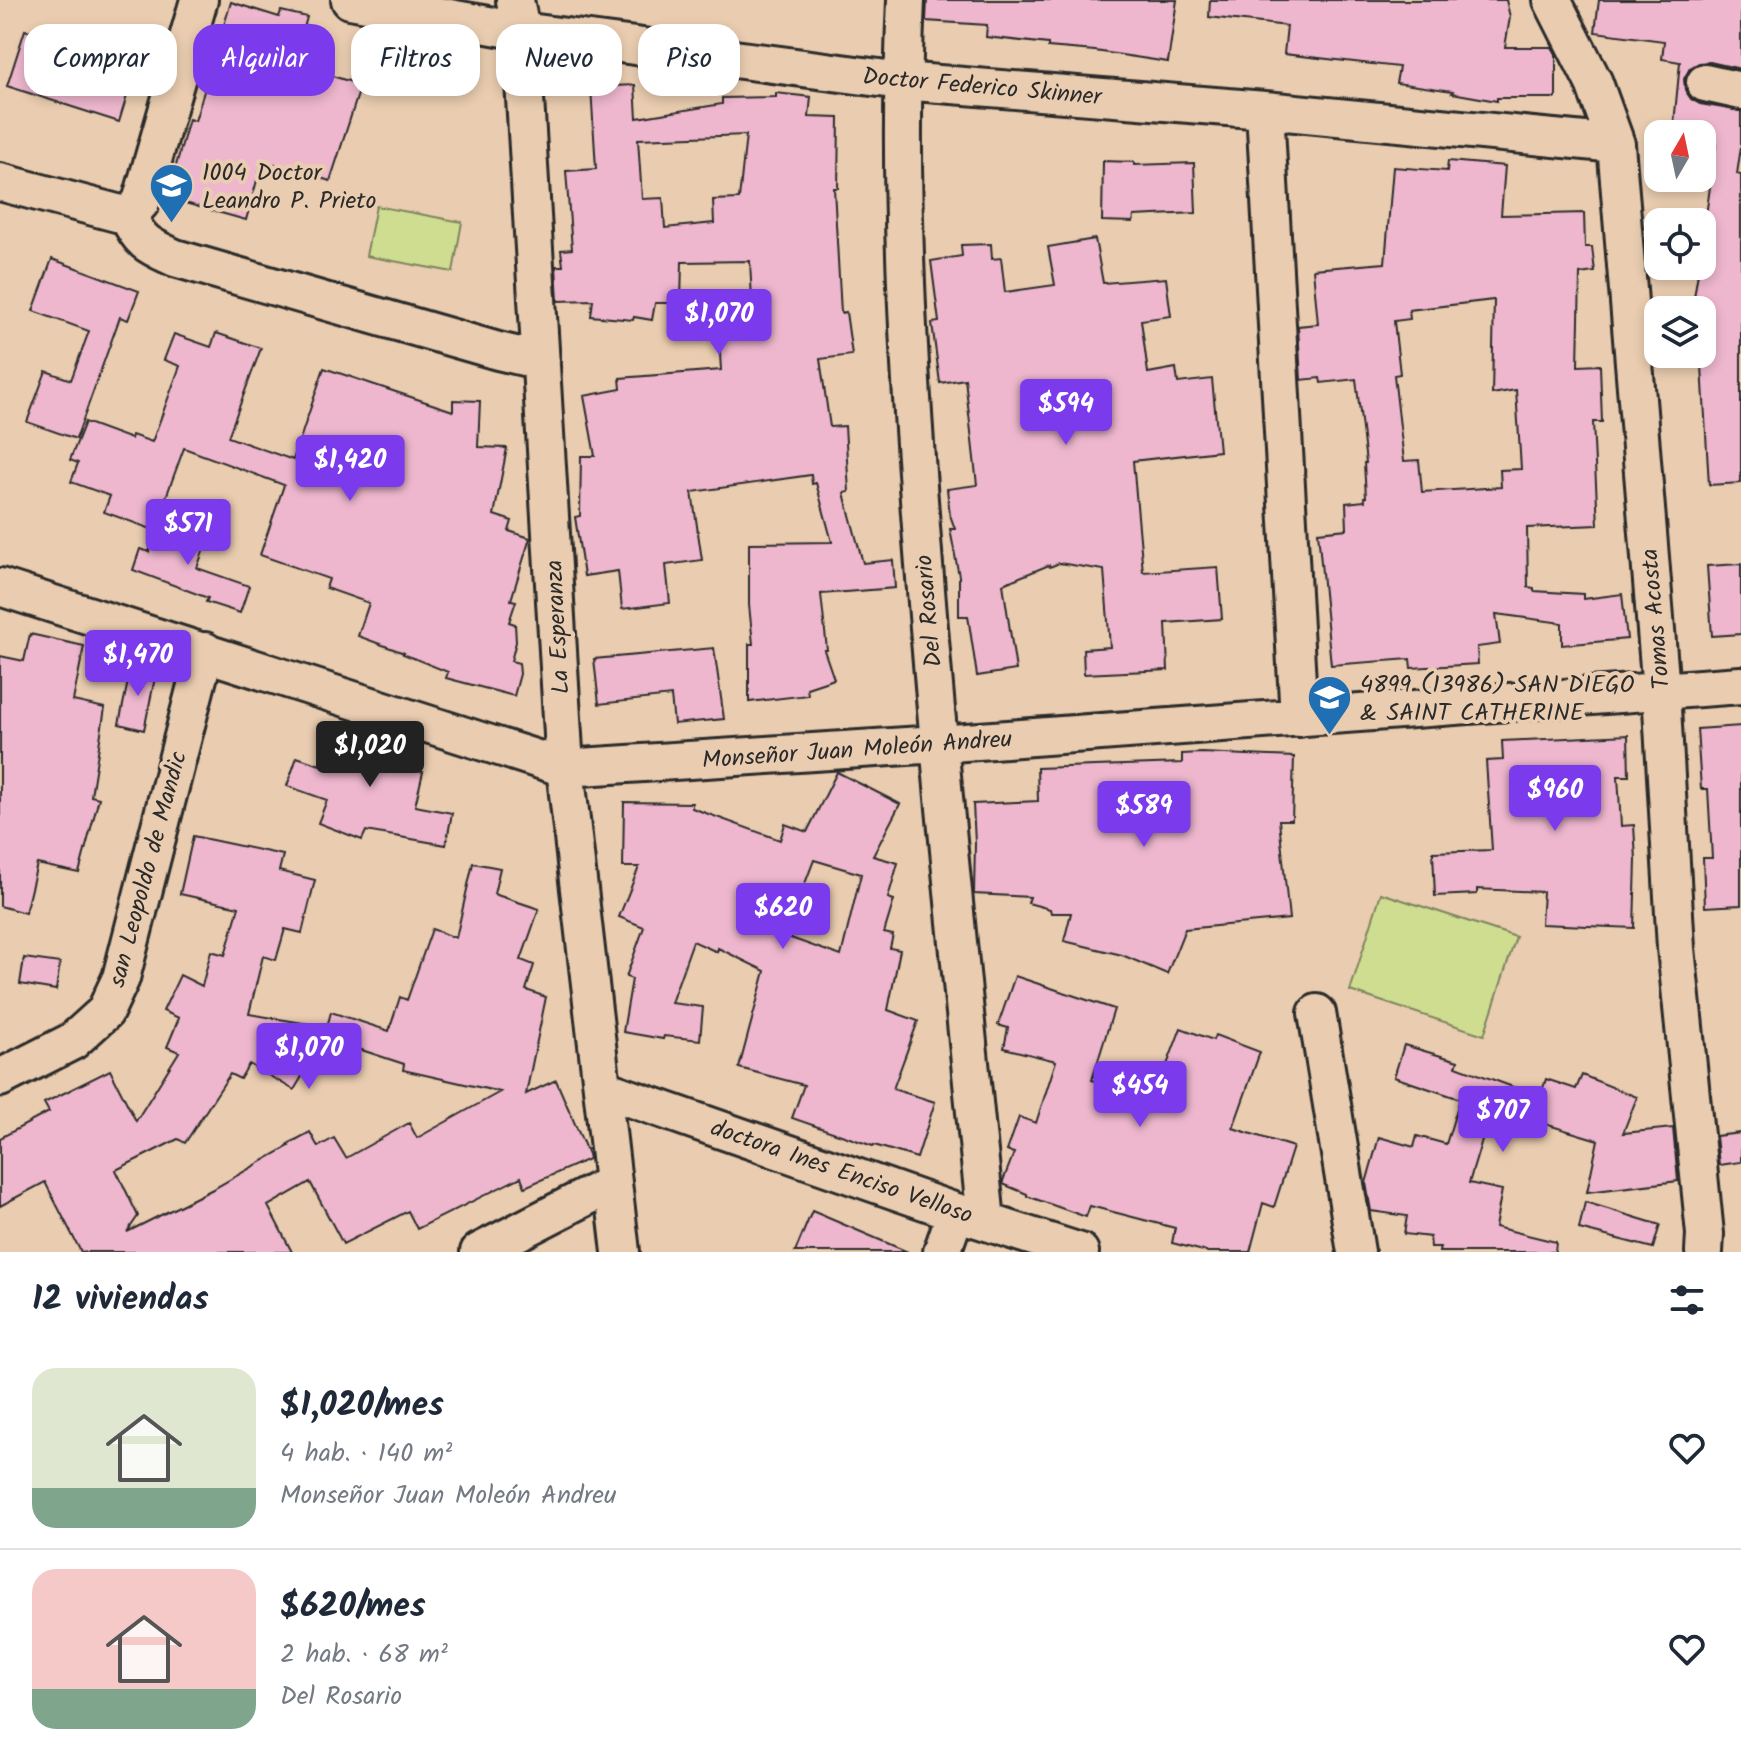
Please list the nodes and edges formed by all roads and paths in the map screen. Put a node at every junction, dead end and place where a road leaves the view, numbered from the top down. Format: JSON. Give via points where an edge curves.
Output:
{"nodes":[{"id":1,"x":199,"y":0,"type":"edge"},
{"id":2,"x":350,"y":0,"type":"edge"},
{"id":3,"x":906,"y":0,"type":"edge"},
{"id":4,"x":1552,"y":0,"type":"edge"},
{"id":5,"x":518,"y":16,"type":"edge"},
{"id":6,"x":902,"y":81,"type":"junction"},
{"id":7,"x":1705,"y":83,"type":"dead end"},
{"id":8,"x":1741,"y":91,"type":"edge"},
{"id":9,"x":1265,"y":110,"type":"junction"},
{"id":10,"x":1616,"y":144,"type":"junction"},
{"id":11,"x":0,"y":182,"type":"edge"},
{"id":12,"x":128,"y":216,"type":"junction"},
{"id":13,"x":541,"y":361,"type":"junction"},
{"id":14,"x":0,"y":587,"type":"edge"},
{"id":15,"x":205,"y":651,"type":"junction"},
{"id":16,"x":1741,"y":685,"type":"edge"},
{"id":17,"x":1661,"y":691,"type":"junction"},
{"id":18,"x":1299,"y":718,"type":"junction"},
{"id":19,"x":938,"y":744,"type":"junction"},
{"id":20,"x":565,"y":768,"type":"junction"},
{"id":21,"x":1317,"y":1013,"type":"dead end"},
{"id":22,"x":0,"y":1078,"type":"edge"},
{"id":23,"x":604,"y":1089,"type":"junction"},
{"id":24,"x":613,"y":1183,"type":"junction"},
{"id":25,"x":971,"y":1216,"type":"junction"},
{"id":26,"x":479,"y":1252,"type":"edge"},
{"id":27,"x":621,"y":1252,"type":"edge"},
{"id":28,"x":942,"y":1252,"type":"edge"},
{"id":29,"x":1080,"y":1252,"type":"edge"},
{"id":30,"x":1356,"y":1252,"type":"edge"},
{"id":31,"x":1704,"y":1252,"type":"edge"}],
"edges":[{"from":1,"to":12,"type":"street","via":[[141,202]]},
{"from":2,"to":5,"type":"street","name":"Doctor Federico Skinner"},
{"from":3,"to":6,"type":"street","name":"Del Rosario"},
{"from":4,"to":10,"type":"street","name":"Tomas Acosta","via":[[1594,83]]},
{"from":5,"to":6,"type":"street","name":"Doctor Federico Skinner"},
{"from":5,"to":13,"type":"street","name":"La Esperanza"},
{"from":6,"to":9,"type":"street","name":"Doctor Federico Skinner"},
{"from":6,"to":19,"type":"street","name":"Del Rosario","via":[[912,407]]},
{"from":7,"to":8,"type":"street"},
{"from":9,"to":10,"type":"street","name":"Doctor Federico Skinner"},
{"from":9,"to":18,"type":"street"},
{"from":10,"to":17,"type":"street","name":"Tomas Acosta"},
{"from":11,"to":12,"type":"street"},
{"from":12,"to":13,"type":"street","via":[[143,242],[175,258]]},
{"from":13,"to":20,"type":"street","name":"La Esperanza"},
{"from":14,"to":15,"type":"street","name":"Monseñor Juan Moleón Andreu"},
{"from":15,"to":20,"type":"street","name":"Monseñor Juan Moleón Andreu"},
{"from":15,"to":22,"type":"street","name":"san Leopoldo de Mandic","via":[[121,978],[105,1012],[73,1041]]},
{"from":16,"to":17,"type":"street","name":"Monseñor Juan Moleón Andreu"},
{"from":17,"to":18,"type":"street","name":"Monseñor Juan Moleón Andreu"},
{"from":17,"to":31,"type":"street","name":"Tomas Acosta","via":[[1676,948]]},
{"from":18,"to":19,"type":"street","name":"Monseñor Juan Moleón Andreu"},
{"from":19,"to":20,"type":"street","name":"Monseñor Juan Moleón Andreu"},
{"from":19,"to":25,"type":"street","name":"Del Rosario"},
{"from":20,"to":23,"type":"street","name":"La Esperanza"},
{"from":21,"to":30,"type":"street"},
{"from":23,"to":24,"type":"street","name":"La Esperanza"},
{"from":23,"to":25,"type":"street","name":"doctora Ines Enciso Velloso"},
{"from":24,"to":26,"type":"street"},
{"from":24,"to":27,"type":"street","name":"La Esperanza"},
{"from":25,"to":28,"type":"street","name":"Del Rosario"},
{"from":25,"to":29,"type":"street","name":"doctora Ines Enciso Velloso"}]}
